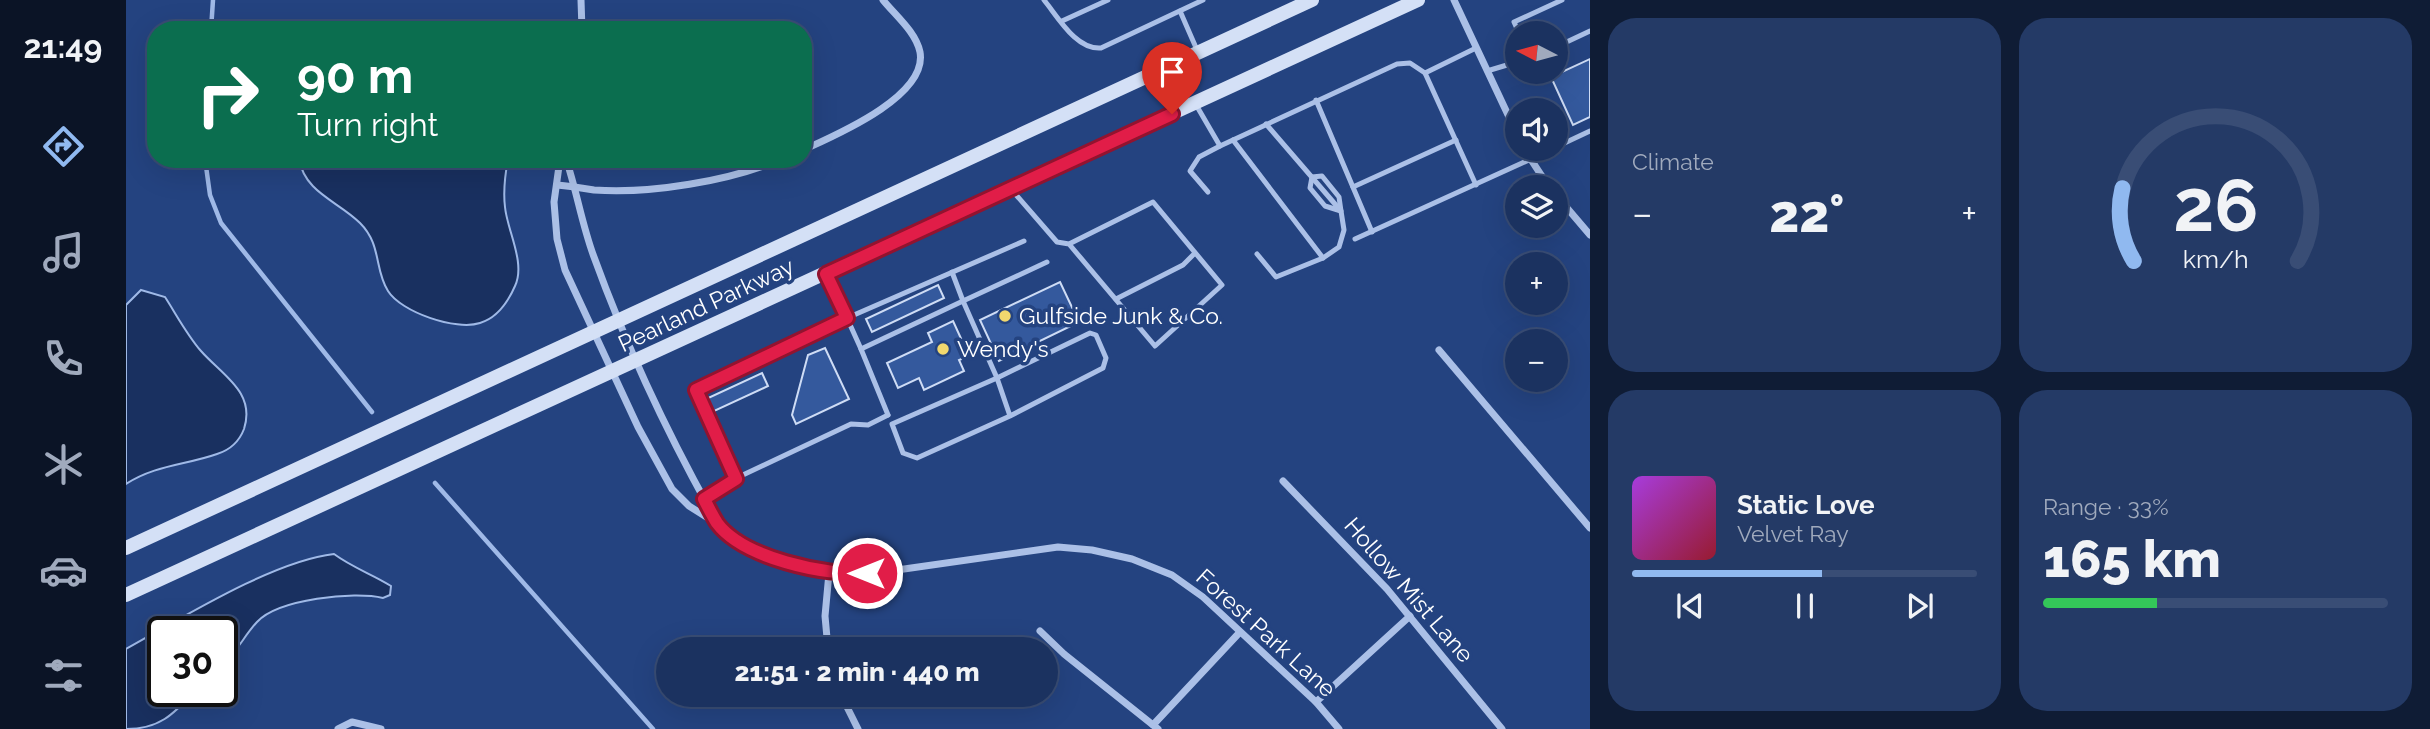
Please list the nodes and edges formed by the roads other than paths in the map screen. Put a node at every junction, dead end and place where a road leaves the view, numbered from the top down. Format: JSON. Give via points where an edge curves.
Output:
{"nodes":[{"id":1,"x":580,"y":0,"type":"edge"},
{"id":2,"x":883,"y":0,"type":"edge"},
{"id":3,"x":1044,"y":0,"type":"edge"},
{"id":4,"x":1108,"y":0,"type":"edge"},
{"id":5,"x":1203,"y":0,"type":"edge"},
{"id":6,"x":1312,"y":0,"type":"edge"},
{"id":7,"x":1418,"y":0,"type":"edge"},
{"id":8,"x":1454,"y":0,"type":"edge"},
{"id":9,"x":1562,"y":0,"type":"edge"},
{"id":10,"x":1189,"y":3,"type":"edge"},
{"id":11,"x":1180,"y":11,"type":"junction"},
{"id":12,"x":581,"y":21,"type":"edge"},
{"id":13,"x":1062,"y":21,"type":"junction"},
{"id":14,"x":1516,"y":21,"type":"edge"},
{"id":15,"x":1590,"y":31,"type":"edge"},
{"id":16,"x":1568,"y":41,"type":"edge"},
{"id":17,"x":1476,"y":48,"type":"junction"},
{"id":18,"x":1199,"y":52,"type":"junction"},
{"id":19,"x":1505,"y":66,"type":"edge"},
{"id":20,"x":1487,"y":71,"type":"junction"},
{"id":21,"x":1425,"y":73,"type":"junction"},
{"id":22,"x":1316,"y":100,"type":"junction"},
{"id":23,"x":1195,"y":103,"type":"junction"},
{"id":24,"x":1505,"y":109,"type":"edge"},
{"id":25,"x":1266,"y":124,"type":"junction"},
{"id":26,"x":1590,"y":131,"type":"edge"},
{"id":27,"x":1233,"y":140,"type":"junction"},
{"id":28,"x":1456,"y":140,"type":"junction"},
{"id":29,"x":1568,"y":141,"type":"edge"},
{"id":30,"x":812,"y":145,"type":"edge"},
{"id":31,"x":1220,"y":146,"type":"junction"},
{"id":32,"x":1528,"y":161,"type":"edge"},
{"id":33,"x":559,"y":168,"type":"edge"},
{"id":34,"x":569,"y":168,"type":"edge"},
{"id":35,"x":749,"y":168,"type":"edge"},
{"id":36,"x":557,"y":185,"type":"junction"},
{"id":37,"x":1476,"y":185,"type":"junction"},
{"id":38,"x":575,"y":186,"type":"junction"},
{"id":39,"x":1353,"y":187,"type":"junction"},
{"id":40,"x":1010,"y":188,"type":"junction"},
{"id":41,"x":1208,"y":192,"type":"dead end"},
{"id":42,"x":1568,"y":209,"type":"edge"},
{"id":43,"x":1372,"y":232,"type":"junction"},
{"id":44,"x":1590,"y":236,"type":"edge"},
{"id":45,"x":1355,"y":239,"type":"dead end"},
{"id":46,"x":1024,"y":241,"type":"dead end"},
{"id":47,"x":1069,"y":244,"type":"junction"},
{"id":48,"x":1195,"y":253,"type":"junction"},
{"id":49,"x":1257,"y":254,"type":"dead end"},
{"id":50,"x":1323,"y":258,"type":"junction"},
{"id":51,"x":1047,"y":262,"type":"dead end"},
{"id":52,"x":951,"y":272,"type":"junction"},
{"id":53,"x":826,"y":274,"type":"junction"},
{"id":54,"x":1116,"y":299,"type":"junction"},
{"id":55,"x":962,"y":301,"type":"junction"},
{"id":56,"x":847,"y":318,"type":"junction"},
{"id":57,"x":620,"y":321,"type":"junction"},
{"id":58,"x":596,"y":332,"type":"junction"},
{"id":59,"x":860,"y":349,"type":"junction"},
{"id":60,"x":1439,"y":350,"type":"dead end"},
{"id":61,"x":638,"y":361,"type":"junction"},
{"id":62,"x":613,"y":373,"type":"junction"},
{"id":63,"x":997,"y":378,"type":"junction"},
{"id":64,"x":888,"y":415,"type":"junction"},
{"id":65,"x":1010,"y":416,"type":"junction"},
{"id":66,"x":892,"y":424,"type":"junction"},
{"id":67,"x":736,"y":479,"type":"junction"},
{"id":68,"x":1283,"y":481,"type":"dead end"},
{"id":69,"x":704,"y":499,"type":"junction"},
{"id":70,"x":718,"y":524,"type":"junction"},
{"id":71,"x":1590,"y":528,"type":"edge"},
{"id":72,"x":126,"y":548,"type":"edge"},
{"id":73,"x":829,"y":573,"type":"junction"},
{"id":74,"x":126,"y":595,"type":"edge"},
{"id":75,"x":1409,"y":616,"type":"junction"},
{"id":76,"x":1040,"y":631,"type":"dead end"},
{"id":77,"x":1240,"y":632,"type":"junction"},
{"id":78,"x":827,"y":637,"type":"edge"},
{"id":79,"x":1316,"y":702,"type":"junction"},
{"id":80,"x":847,"y":707,"type":"edge"},
{"id":81,"x":1156,"y":727,"type":"edge"},
{"id":82,"x":338,"y":729,"type":"edge"},
{"id":83,"x":381,"y":729,"type":"edge"},
{"id":84,"x":858,"y":729,"type":"edge"},
{"id":85,"x":1339,"y":729,"type":"edge"},
{"id":86,"x":1502,"y":729,"type":"edge"}],
"edges":[{"from":1,"to":12,"type":"street"},
{"from":2,"to":30,"type":"street","via":[[915,38],[921,53],[918,75],[903,93],[867,117]]},
{"from":3,"to":13,"type":"lane"},
{"from":4,"to":13,"type":"lane"},
{"from":5,"to":10,"type":"lane"},
{"from":6,"to":18,"type":"main road","name":"Pearland Parkway"},
{"from":7,"to":23,"type":"main road","name":"Pearland Parkway"},
{"from":8,"to":17,"type":"street"},
{"from":9,"to":14,"type":"lane"},
{"from":10,"to":11,"type":"lane"},
{"from":11,"to":13,"type":"lane","via":[[1101,48],[1086,47]]},
{"from":11,"to":18,"type":"lane"},
{"from":15,"to":16,"type":"lane"},
{"from":17,"to":20,"type":"street"},
{"from":17,"to":21,"type":"lane"},
{"from":18,"to":57,"type":"main road","name":"Pearland Parkway"},
{"from":19,"to":20,"type":"lane"},
{"from":20,"to":24,"type":"street"},
{"from":21,"to":22,"type":"lane","via":[[1410,63],[1397,64]]},
{"from":21,"to":28,"type":"lane"},
{"from":22,"to":25,"type":"lane"},
{"from":22,"to":39,"type":"lane"},
{"from":23,"to":31,"type":"lane"},
{"from":23,"to":40,"type":"main road","name":"Pearland Parkway"},
{"from":25,"to":27,"type":"lane"},
{"from":25,"to":50,"type":"lane","via":[[1341,211],[1345,230],[1339,247]]},
{"from":26,"to":29,"type":"lane"},
{"from":27,"to":31,"type":"lane"},
{"from":27,"to":50,"type":"lane"},
{"from":28,"to":37,"type":"lane"},
{"from":28,"to":39,"type":"lane"},
{"from":31,"to":41,"type":"lane","via":[[1199,157],[1191,171]]},
{"from":32,"to":37,"type":"lane"},
{"from":33,"to":36,"type":"street","name":"Forest Park Lane"},
{"from":34,"to":38,"type":"street"},
{"from":35,"to":38,"type":"street","via":[[703,181],[661,186],[594,190]]},
{"from":36,"to":38,"type":"street"},
{"from":36,"to":58,"type":"street","name":"Forest Park Lane","via":[[557,239],[565,270]]},
{"from":37,"to":43,"type":"lane"},
{"from":38,"to":57,"type":"street","via":[[594,258]]},
{"from":39,"to":43,"type":"lane"},
{"from":40,"to":47,"type":"lane","via":[[1057,242]]},
{"from":40,"to":53,"type":"main road","name":"Pearland Parkway"},
{"from":42,"to":44,"type":"street"},
{"from":43,"to":45,"type":"lane"},
{"from":46,"to":52,"type":"lane"},
{"from":47,"to":48,"type":"lane","via":[[1153,202]]},
{"from":47,"to":54,"type":"lane"},
{"from":48,"to":54,"type":"lane","via":[[1183,265]]},
{"from":48,"to":54,"type":"lane","via":[[1222,285],[1155,346]]},
{"from":49,"to":50,"type":"lane","via":[[1276,277]]},
{"from":51,"to":55,"type":"lane"},
{"from":52,"to":55,"type":"lane"},
{"from":52,"to":56,"type":"lane"},
{"from":53,"to":56,"type":"lane"},
{"from":53,"to":61,"type":"main road","name":"Pearland Parkway"},
{"from":55,"to":59,"type":"lane"},
{"from":55,"to":63,"type":"lane"},
{"from":56,"to":59,"type":"lane"},
{"from":56,"to":67,"type":"lane","via":[[696,390]]},
{"from":57,"to":58,"type":"main road","name":"Pearland Parkway"},
{"from":57,"to":61,"type":"street"},
{"from":58,"to":62,"type":"street","name":"Forest Park Lane"},
{"from":58,"to":72,"type":"main road","name":"Pearland Parkway"},
{"from":59,"to":64,"type":"lane"},
{"from":60,"to":71,"type":"street"},
{"from":61,"to":62,"type":"main road","name":"Pearland Parkway"},
{"from":61,"to":69,"type":"street"},
{"from":62,"to":70,"type":"street","name":"Forest Park Lane","via":[[672,489]]},
{"from":62,"to":74,"type":"main road","name":"Pearland Parkway"},
{"from":63,"to":65,"type":"lane"},
{"from":63,"to":65,"type":"lane","via":[[1090,333],[1103,349],[1103,368],[1091,377]]},
{"from":63,"to":66,"type":"lane"},
{"from":64,"to":66,"type":"lane"},
{"from":64,"to":67,"type":"lane","via":[[868,425],[851,424]]},
{"from":65,"to":66,"type":"lane","via":[[917,458],[903,453]]},
{"from":67,"to":69,"type":"lane"},
{"from":68,"to":75,"type":"street","name":"Hollow Mist Lane"},
{"from":69,"to":70,"type":"street"},
{"from":70,"to":73,"type":"street","name":"Forest Park Lane","via":[[767,555]]},
{"from":73,"to":77,"type":"street","name":"Forest Park Lane","via":[[883,572],[1058,547],[1092,550],[1172,575]]},
{"from":73,"to":78,"type":"street"},
{"from":75,"to":79,"type":"street"},
{"from":75,"to":86,"type":"street","name":"Hollow Mist Lane"},
{"from":76,"to":81,"type":"street"},
{"from":77,"to":79,"type":"street","name":"Forest Park Lane"},
{"from":77,"to":81,"type":"street"},
{"from":79,"to":85,"type":"street","name":"Forest Park Lane"},
{"from":80,"to":84,"type":"street"},
{"from":82,"to":83,"type":"street","via":[[352,722]]}]}
